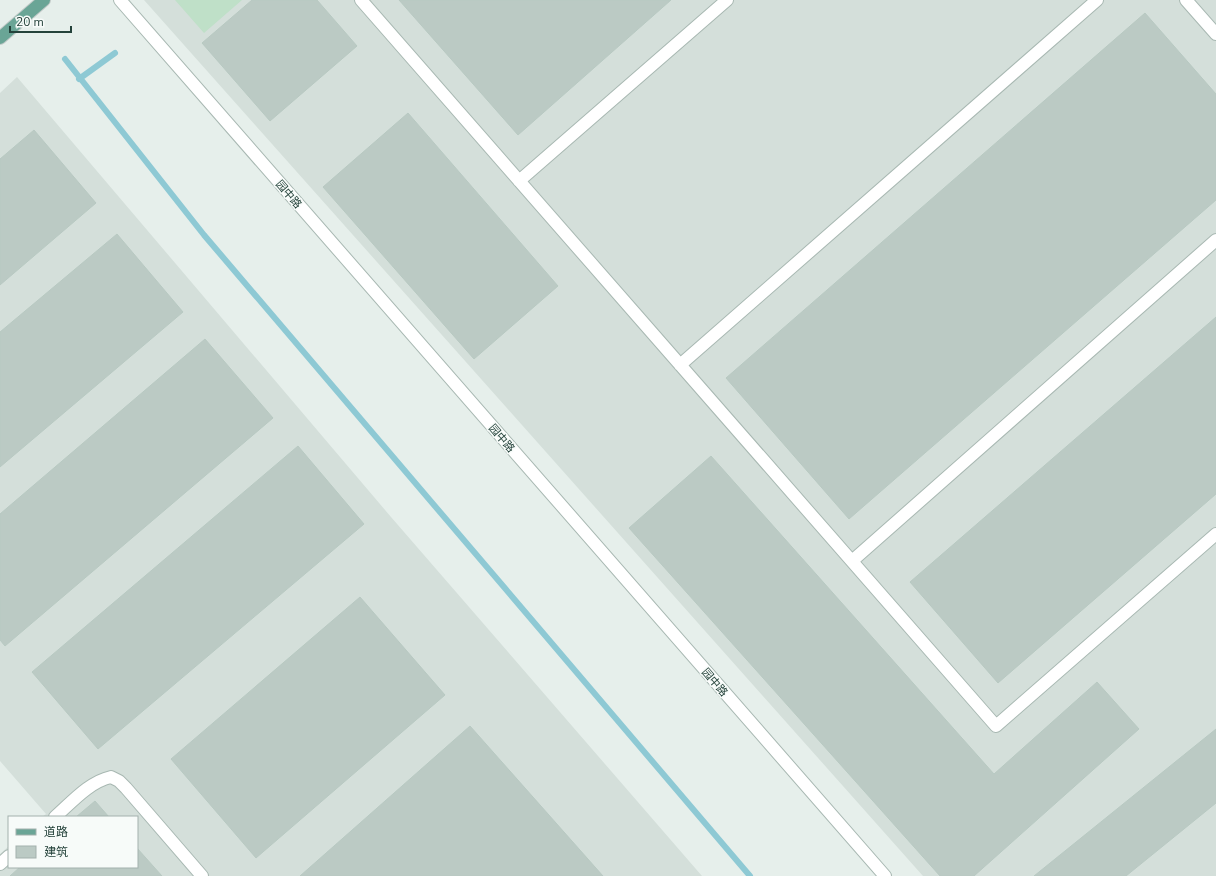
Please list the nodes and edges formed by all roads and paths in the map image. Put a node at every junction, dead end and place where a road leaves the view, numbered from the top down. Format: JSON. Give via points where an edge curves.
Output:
{"nodes":[{"id":1,"x":44,"y":0,"type":"edge"},
{"id":2,"x":120,"y":0,"type":"edge"},
{"id":3,"x":361,"y":0,"type":"edge"},
{"id":4,"x":727,"y":0,"type":"edge"},
{"id":5,"x":1097,"y":0,"type":"edge"},
{"id":6,"x":1186,"y":0,"type":"edge"},
{"id":7,"x":1216,"y":34,"type":"edge"},
{"id":8,"x":0,"y":38,"type":"edge"},
{"id":9,"x":519,"y":180,"type":"junction"},
{"id":10,"x":1216,"y":240,"type":"edge"},
{"id":11,"x":680,"y":364,"type":"junction"},
{"id":12,"x":1216,"y":534,"type":"edge"},
{"id":13,"x":852,"y":561,"type":"junction"},
{"id":14,"x":56,"y":816,"type":"edge"},
{"id":15,"x":8,"y":857,"type":"edge"},
{"id":16,"x":0,"y":864,"type":"edge"},
{"id":17,"x":202,"y":876,"type":"edge"},
{"id":18,"x":885,"y":876,"type":"edge"}],
"edges":[{"from":1,"to":8,"type":"main road"},
{"from":2,"to":18,"type":"street","name":"园中路"},
{"from":3,"to":9,"type":"street"},
{"from":4,"to":9,"type":"street"},
{"from":5,"to":11,"type":"street"},
{"from":6,"to":7,"type":"street"},
{"from":9,"to":11,"type":"street"},
{"from":10,"to":13,"type":"street"},
{"from":11,"to":13,"type":"street"},
{"from":12,"to":13,"type":"street","via":[[996,726]]},
{"from":14,"to":17,"type":"street","via":[[100,779],[111,777],[122,785]]},
{"from":15,"to":16,"type":"street"}]}
